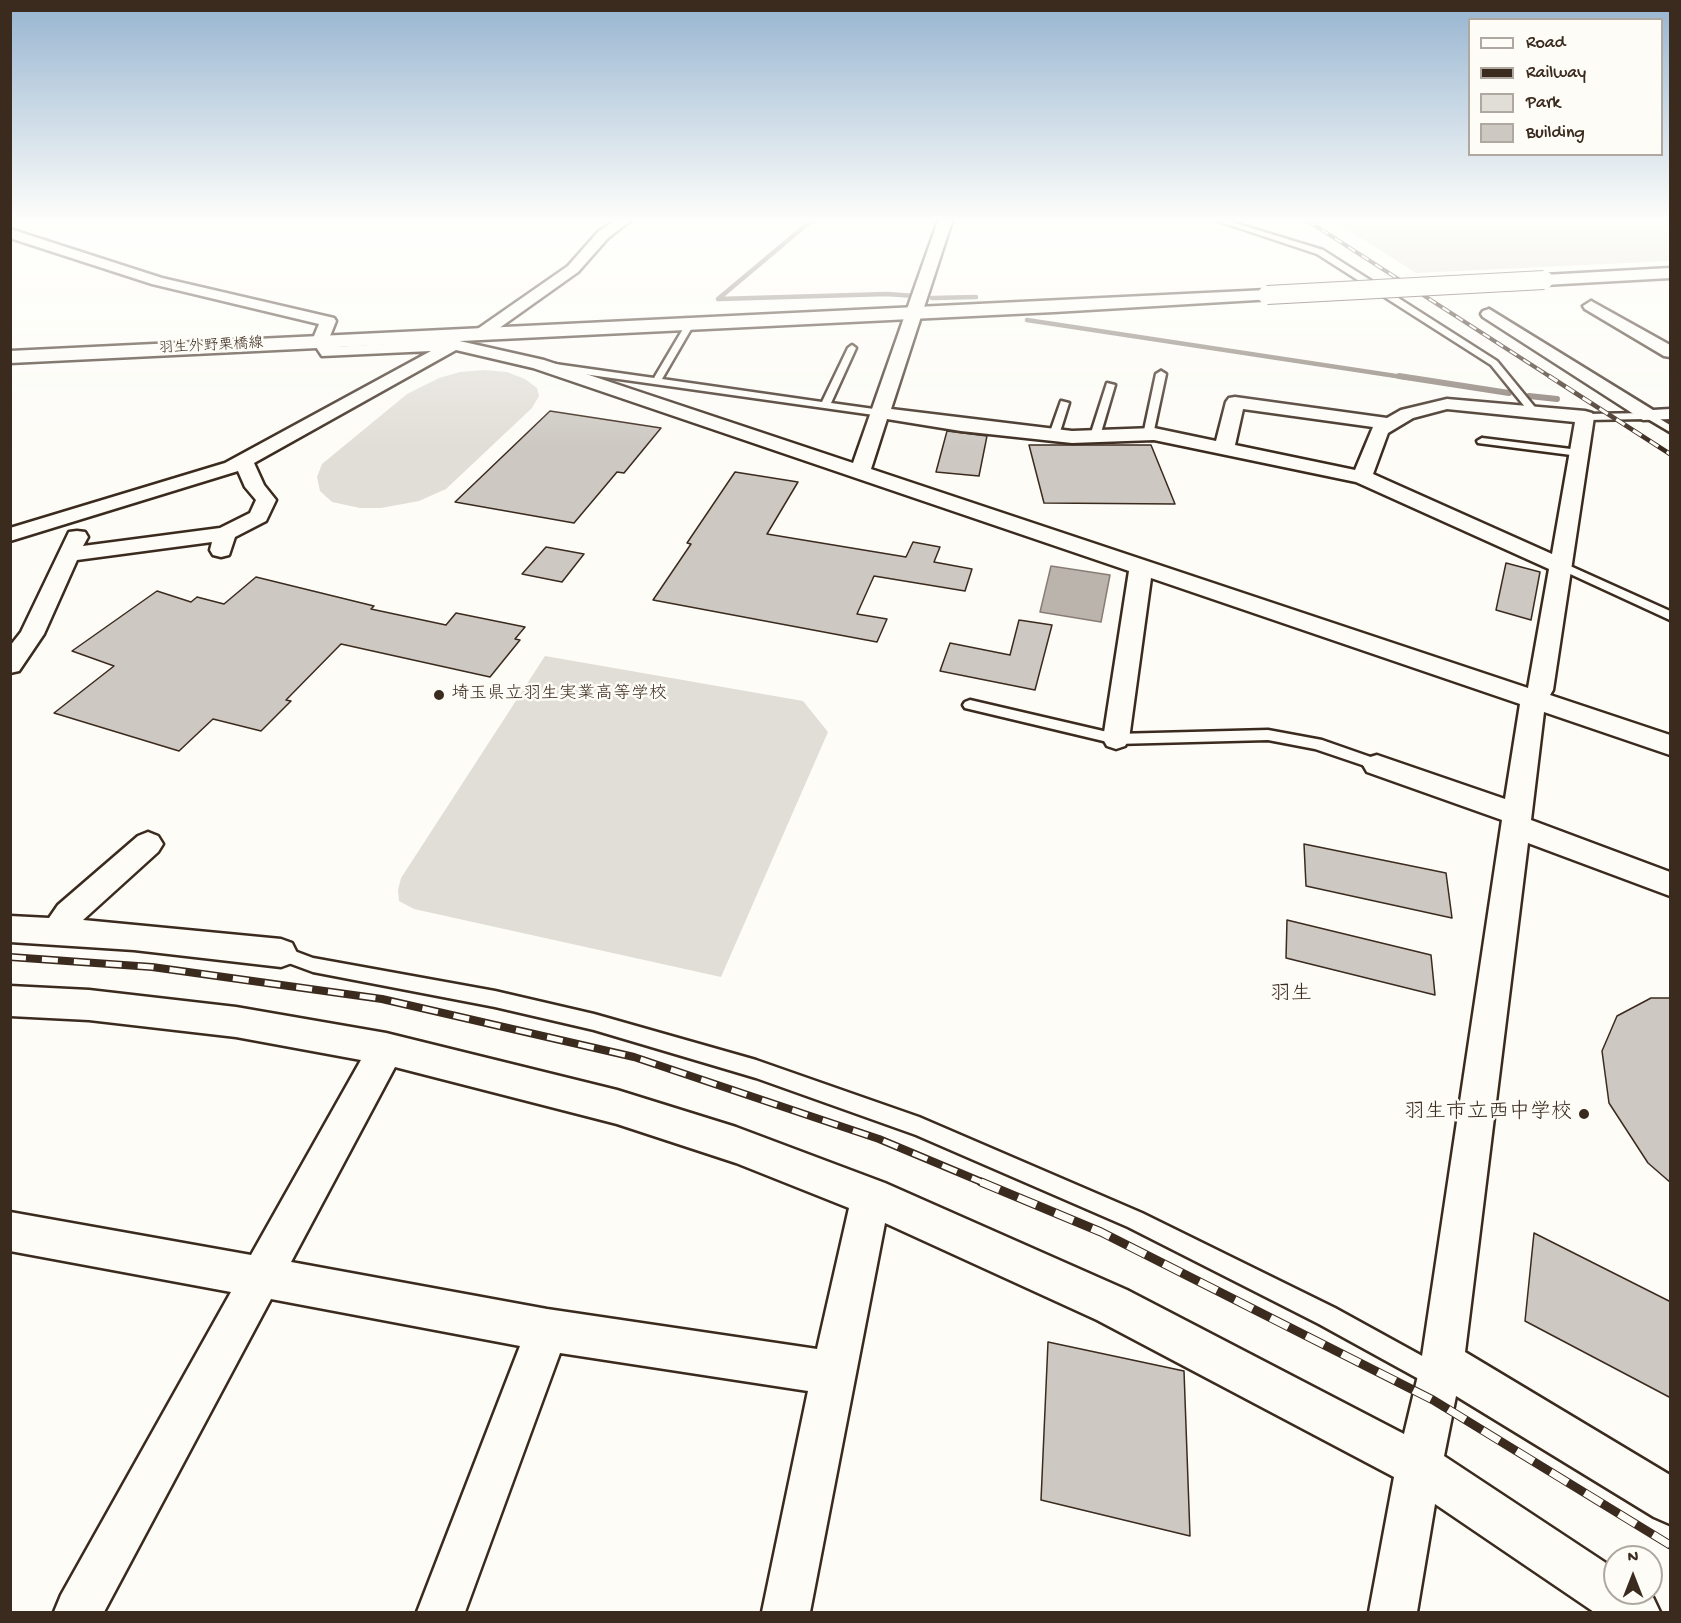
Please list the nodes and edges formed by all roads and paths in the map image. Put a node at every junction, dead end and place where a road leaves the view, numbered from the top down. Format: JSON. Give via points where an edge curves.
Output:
{"nodes":[{"id":1,"x":221,"y":297,"type":"edge"},
{"id":2,"x":534,"y":297,"type":"edge"},
{"id":3,"x":921,"y":297,"type":"edge"},
{"id":4,"x":1235,"y":297,"type":"edge"},
{"id":5,"x":1390,"y":297,"type":"edge"},
{"id":6,"x":1591,"y":306,"type":"dead end"},
{"id":7,"x":915,"y":314,"type":"junction"},
{"id":8,"x":1489,"y":314,"type":"dead end"},
{"id":9,"x":690,"y":324,"type":"junction"},
{"id":10,"x":482,"y":333,"type":"junction"},
{"id":11,"x":320,"y":341,"type":"junction"},
{"id":12,"x":1663,"y":343,"type":"edge"},
{"id":13,"x":455,"y":345,"type":"junction"},
{"id":14,"x":852,"y":348,"type":"dead end"},
{"id":15,"x":1671,"y":352,"type":"edge"},
{"id":16,"x":10,"y":357,"type":"edge"},
{"id":17,"x":545,"y":366,"type":"junction"},
{"id":18,"x":1161,"y":374,"type":"dead end"},
{"id":19,"x":657,"y":380,"type":"junction"},
{"id":20,"x":1110,"y":385,"type":"dead end"},
{"id":21,"x":1064,"y":403,"type":"dead end"},
{"id":22,"x":825,"y":405,"type":"junction"},
{"id":23,"x":1533,"y":411,"type":"junction"},
{"id":24,"x":881,"y":413,"type":"junction"},
{"id":25,"x":1671,"y":414,"type":"edge"},
{"id":26,"x":1650,"y":416,"type":"junction"},
{"id":27,"x":1585,"y":417,"type":"junction"},
{"id":28,"x":1389,"y":424,"type":"junction"},
{"id":29,"x":1671,"y":429,"type":"edge"},
{"id":30,"x":1053,"y":435,"type":"junction"},
{"id":31,"x":1148,"y":435,"type":"junction"},
{"id":32,"x":1095,"y":436,"type":"junction"},
{"id":33,"x":1482,"y":441,"type":"dead end"},
{"id":34,"x":1224,"y":449,"type":"junction"},
{"id":35,"x":1579,"y":453,"type":"junction"},
{"id":36,"x":244,"y":460,"type":"junction"},
{"id":37,"x":860,"y":473,"type":"junction"},
{"id":38,"x":1362,"y":477,"type":"junction"},
{"id":39,"x":83,"y":514,"type":"junction"},
{"id":40,"x":10,"y":535,"type":"edge"},
{"id":41,"x":69,"y":555,"type":"junction"},
{"id":42,"x":1559,"y":565,"type":"junction"},
{"id":43,"x":1141,"y":568,"type":"junction"},
{"id":44,"x":1671,"y":616,"type":"edge"},
{"id":45,"x":10,"y":665,"type":"edge"},
{"id":46,"x":1533,"y":700,"type":"junction"},
{"id":47,"x":970,"y":705,"type":"dead end"},
{"id":48,"x":1116,"y":739,"type":"junction"},
{"id":49,"x":1671,"y":745,"type":"edge"},
{"id":50,"x":1377,"y":765,"type":"joint"},
{"id":51,"x":1518,"y":821,"type":"junction"},
{"id":52,"x":148,"y":844,"type":"dead end"},
{"id":53,"x":1671,"y":884,"type":"edge"},
{"id":54,"x":10,"y":929,"type":"edge"},
{"id":55,"x":58,"y":931,"type":"junction"},
{"id":56,"x":281,"y":953,"type":"joint"},
{"id":57,"x":10,"y":1001,"type":"edge"},
{"id":58,"x":386,"y":1049,"type":"junction"},
{"id":59,"x":871,"y":1197,"type":"junction"},
{"id":60,"x":10,"y":1232,"type":"edge"},
{"id":61,"x":260,"y":1278,"type":"junction"},
{"id":62,"x":547,"y":1330,"type":"junction"},
{"id":63,"x":1440,"y":1370,"type":"junction"},
{"id":64,"x":833,"y":1372,"type":"junction"},
{"id":65,"x":1419,"y":1466,"type":"junction"},
{"id":66,"x":1671,"y":1501,"type":"edge"},
{"id":67,"x":78,"y":1612,"type":"edge"},
{"id":68,"x":441,"y":1612,"type":"edge"},
{"id":69,"x":786,"y":1612,"type":"edge"},
{"id":70,"x":1393,"y":1612,"type":"edge"},
{"id":71,"x":1636,"y":1612,"type":"edge"}],
"edges":[{"from":1,"to":11,"type":"street","via":[[328,321]]},
{"from":2,"to":10,"type":"street"},
{"from":3,"to":7,"type":"street"},
{"from":4,"to":7,"type":"main road","name":"羽生外野栗橋線","bridge":true},
{"from":5,"to":23,"type":"lane","via":[[1494,363]]},
{"from":6,"to":12,"type":"street"},
{"from":7,"to":9,"type":"main road","name":"羽生外野栗橋線"},
{"from":7,"to":24,"type":"street"},
{"from":8,"to":26,"type":"street"},
{"from":9,"to":10,"type":"main road","name":"羽生外野栗橋線"},
{"from":9,"to":19,"type":"lane"},
{"from":10,"to":11,"type":"main road","name":"羽生外野栗橋線"},
{"from":11,"to":13,"type":"street","via":[[328,352]]},
{"from":11,"to":16,"type":"main road","name":"羽生外野栗橋線"},
{"from":12,"to":15,"type":"street"},
{"from":13,"to":17,"type":"street"},
{"from":13,"to":36,"type":"street"},
{"from":14,"to":22,"type":"lane"},
{"from":17,"to":19,"type":"lane"},
{"from":17,"to":37,"type":"street"},
{"from":18,"to":31,"type":"lane"},
{"from":19,"to":22,"type":"lane"},
{"from":20,"to":32,"type":"lane"},
{"from":21,"to":30,"type":"lane"},
{"from":22,"to":24,"type":"lane"},
{"from":23,"to":27,"type":"street"},
{"from":23,"to":28,"type":"street","via":[[1447,404],[1407,414]]},
{"from":24,"to":30,"type":"street"},
{"from":24,"to":37,"type":"street"},
{"from":25,"to":26,"type":"street"},
{"from":26,"to":27,"type":"lane"},
{"from":26,"to":29,"type":"lane"},
{"from":27,"to":35,"type":"street"},
{"from":28,"to":34,"type":"street","via":[[1235,402]]},
{"from":28,"to":38,"type":"street","via":[[1380,430]]},
{"from":30,"to":32,"type":"street"},
{"from":31,"to":32,"type":"street"},
{"from":31,"to":34,"type":"street"},
{"from":33,"to":35,"type":"lane"},
{"from":34,"to":38,"type":"street"},
{"from":35,"to":42,"type":"street"},
{"from":36,"to":39,"type":"street"},
{"from":36,"to":41,"type":"street","via":[[255,487],[266,500],[259,517],[223,542]]},
{"from":37,"to":43,"type":"street"},
{"from":38,"to":42,"type":"street"},
{"from":39,"to":40,"type":"street"},
{"from":39,"to":41,"type":"street","via":[[83,524]]},
{"from":41,"to":45,"type":"street","via":[[32,634]]},
{"from":42,"to":44,"type":"lane"},
{"from":42,"to":46,"type":"street","via":[[1540,690]]},
{"from":43,"to":46,"type":"street"},
{"from":43,"to":48,"type":"street"},
{"from":46,"to":49,"type":"street"},
{"from":46,"to":51,"type":"street"},
{"from":47,"to":48,"type":"lane"},
{"from":48,"to":50,"type":"lane","via":[[1268,735],[1317,744]]},
{"from":50,"to":51,"type":"street"},
{"from":51,"to":53,"type":"street"},
{"from":51,"to":63,"type":"street"},
{"from":52,"to":55,"type":"street","via":[[69,914]]},
{"from":54,"to":55,"type":"street"},
{"from":55,"to":56,"type":"street"},
{"from":56,"to":63,"type":"lane","via":[[313,965],[594,1022],[756,1069],[920,1126],[1135,1220]]},
{"from":57,"to":58,"type":"street","via":[[88,1005],[236,1022]]},
{"from":58,"to":59,"type":"street","via":[[617,1107],[736,1145]]},
{"from":58,"to":61,"type":"street"},
{"from":59,"to":64,"type":"street"},
{"from":59,"to":65,"type":"street","via":[[1112,1305]]},
{"from":60,"to":61,"type":"street"},
{"from":61,"to":62,"type":"street"},
{"from":61,"to":67,"type":"street"},
{"from":62,"to":64,"type":"street"},
{"from":62,"to":68,"type":"street"},
{"from":63,"to":65,"type":"street"},
{"from":63,"to":66,"type":"street"},
{"from":64,"to":69,"type":"street"},
{"from":65,"to":70,"type":"street"},
{"from":65,"to":71,"type":"street"}]}
